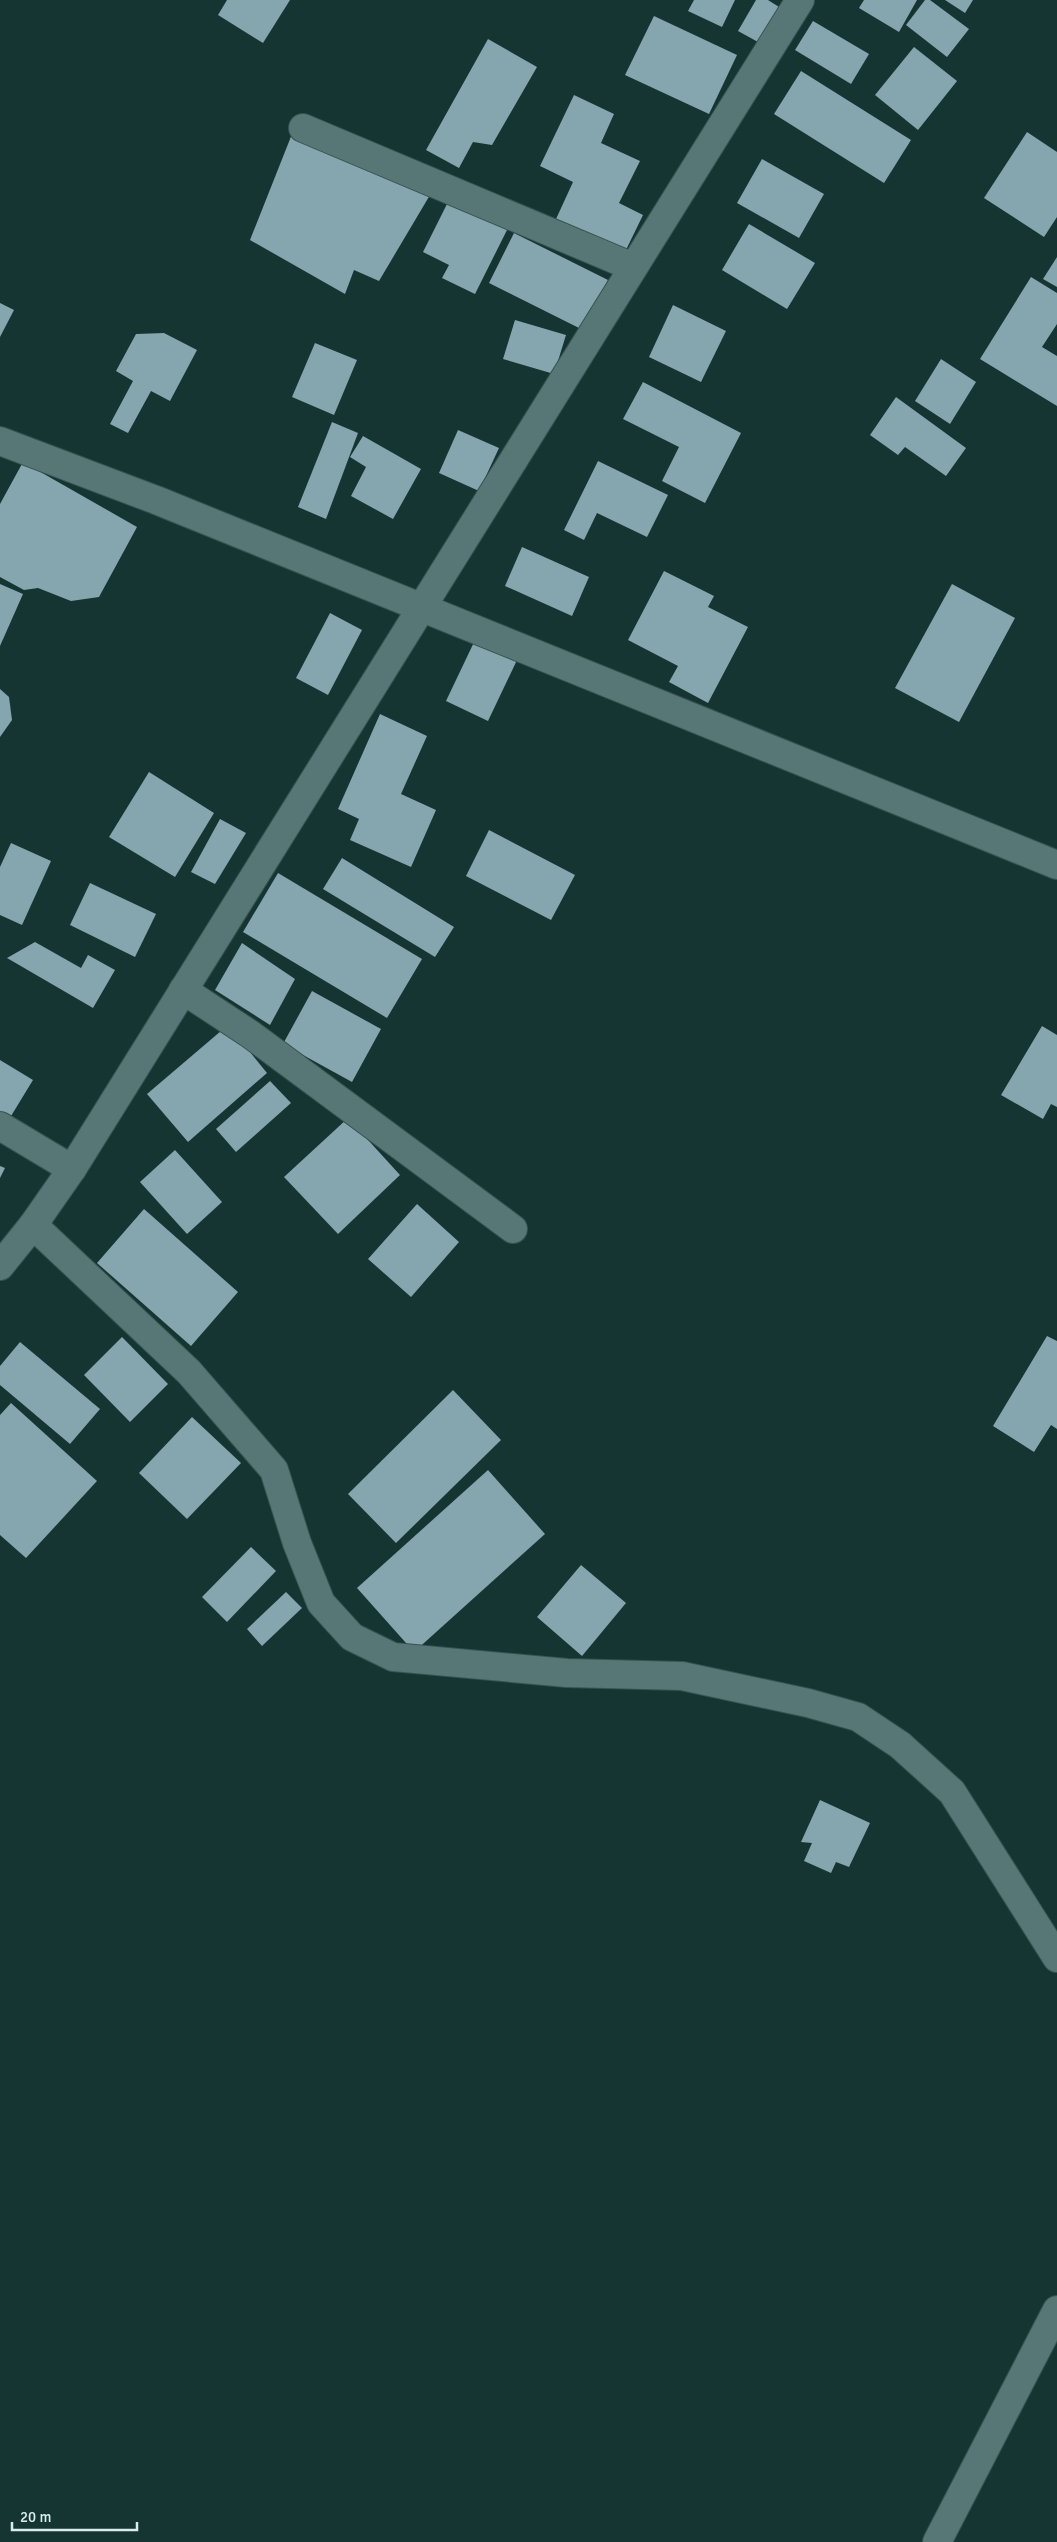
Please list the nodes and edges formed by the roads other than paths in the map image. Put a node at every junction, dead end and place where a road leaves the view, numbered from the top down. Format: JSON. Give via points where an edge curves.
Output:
{"nodes":[{"id":1,"x":800,"y":0,"type":"edge"},
{"id":2,"x":303,"y":128,"type":"dead end"},
{"id":3,"x":633,"y":267,"type":"junction"},
{"id":4,"x":1,"y":443,"type":"edge"},
{"id":5,"x":421,"y":607,"type":"junction"},
{"id":6,"x":1057,"y":865,"type":"edge"},
{"id":7,"x":183,"y":990,"type":"junction"},
{"id":8,"x":0,"y":1126,"type":"edge"},
{"id":9,"x":72,"y":1169,"type":"junction"},
{"id":10,"x":33,"y":1225,"type":"junction"},
{"id":11,"x":513,"y":1229,"type":"dead end"},
{"id":12,"x":0,"y":1266,"type":"edge"},
{"id":13,"x":1057,"y":1958,"type":"edge"},
{"id":14,"x":1057,"y":2310,"type":"edge"},
{"id":15,"x":937,"y":2542,"type":"edge"}],
"edges":[{"from":1,"to":3,"type":"street"},
{"from":2,"to":3,"type":"street"},
{"from":3,"to":5,"type":"street"},
{"from":4,"to":5,"type":"street","via":[[156,500]]},
{"from":5,"to":6,"type":"street"},
{"from":5,"to":7,"type":"street"},
{"from":7,"to":9,"type":"street"},
{"from":7,"to":11,"type":"street","via":[[250,1034]]},
{"from":8,"to":9,"type":"street"},
{"from":9,"to":10,"type":"street"},
{"from":10,"to":12,"type":"street"},
{"from":10,"to":13,"type":"street","via":[[189,1372],[274,1470],[321,1603],[352,1637],[393,1657],[567,1673],[682,1676],[808,1702],[858,1717],[900,1745],[952,1792]]},
{"from":14,"to":15,"type":"street"}]}
